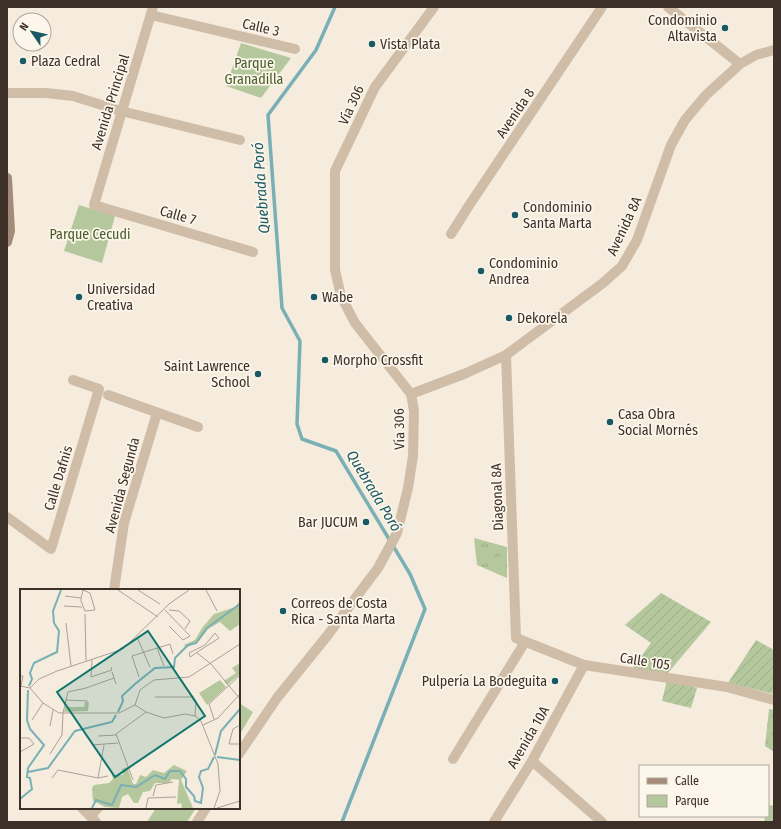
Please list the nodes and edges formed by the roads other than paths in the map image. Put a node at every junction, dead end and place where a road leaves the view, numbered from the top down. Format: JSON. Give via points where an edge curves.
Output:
{"nodes":[{"id":1,"x":434,"y":7,"type":"edge"},
{"id":2,"x":602,"y":7,"type":"edge"},
{"id":3,"x":668,"y":7,"type":"edge"},
{"id":4,"x":152,"y":11,"type":"edge"},
{"id":5,"x":295,"y":49,"type":"dead end"},
{"id":6,"x":774,"y":50,"type":"edge"},
{"id":7,"x":740,"y":64,"type":"junction"},
{"id":8,"x":7,"y":93,"type":"edge"},
{"id":9,"x":121,"y":111,"type":"junction"},
{"id":10,"x":240,"y":140,"type":"dead end"},
{"id":11,"x":7,"y":178,"type":"edge"},
{"id":12,"x":94,"y":205,"type":"joint"},
{"id":13,"x":451,"y":234,"type":"dead end"},
{"id":14,"x":7,"y":242,"type":"edge"},
{"id":15,"x":253,"y":252,"type":"dead end"},
{"id":16,"x":506,"y":355,"type":"junction"},
{"id":17,"x":73,"y":380,"type":"dead end"},
{"id":18,"x":411,"y":394,"type":"junction"},
{"id":19,"x":108,"y":395,"type":"dead end"},
{"id":20,"x":157,"y":413,"type":"junction"},
{"id":21,"x":198,"y":427,"type":"dead end"},
{"id":22,"x":7,"y":516,"type":"edge"},
{"id":23,"x":114,"y":589,"type":"edge"},
{"id":24,"x":520,"y":640,"type":"junction"},
{"id":25,"x":584,"y":666,"type":"junction"},
{"id":26,"x":774,"y":700,"type":"edge"},
{"id":27,"x":240,"y":753,"type":"edge"},
{"id":28,"x":453,"y":759,"type":"dead end"},
{"id":29,"x":532,"y":761,"type":"junction"},
{"id":30,"x":83,"y":809,"type":"edge"},
{"id":31,"x":98,"y":809,"type":"edge"},
{"id":32,"x":205,"y":809,"type":"edge"},
{"id":33,"x":93,"y":819,"type":"edge"},
{"id":34,"x":197,"y":822,"type":"edge"},
{"id":35,"x":494,"y":822,"type":"edge"},
{"id":36,"x":602,"y":822,"type":"edge"}],
"edges":[{"from":1,"to":18,"type":"street","name":"Vía 306","via":[[374,87],[335,171],[335,270],[341,296],[355,323]]},
{"from":2,"to":13,"type":"street","name":"Avenida 8"},
{"from":3,"to":7,"type":"street"},
{"from":4,"to":5,"type":"street","name":"Calle 3"},
{"from":4,"to":9,"type":"street","name":"Avenida Principal"},
{"from":6,"to":7,"type":"street","name":"Avenida 8A","via":[[756,55]]},
{"from":7,"to":16,"type":"street","name":"Avenida 8A","via":[[706,95],[685,120],[671,145],[637,240],[622,266]]},
{"from":8,"to":9,"type":"street","via":[[73,96]]},
{"from":9,"to":10,"type":"street"},
{"from":9,"to":12,"type":"street","name":"Avenida Principal"},
{"from":11,"to":14,"type":"main road","via":[[10,231]]},
{"from":12,"to":15,"type":"street","name":"Calle 7"},
{"from":16,"to":18,"type":"street","name":"Avenida 8A"},
{"from":16,"to":24,"type":"street","name":"Diagonal 8A"},
{"from":17,"to":22,"type":"street","name":"Calle Dafnis","via":[[99,388],[52,549]]},
{"from":18,"to":27,"type":"street","name":"Vía 306","via":[[414,411],[413,456],[397,533],[388,552],[327,636],[273,704]]},
{"from":19,"to":20,"type":"street"},
{"from":20,"to":21,"type":"street"},
{"from":20,"to":23,"type":"street","name":"Avenida Segunda","via":[[124,523]]},
{"from":24,"to":25,"type":"street","name":"Calle 105"},
{"from":24,"to":28,"type":"street"},
{"from":25,"to":26,"type":"street","name":"Calle 105","via":[[727,687]]},
{"from":25,"to":29,"type":"street","name":"Avenida 10A"},
{"from":29,"to":35,"type":"street","name":"Avenida 10A"},
{"from":29,"to":36,"type":"street"},
{"from":30,"to":33,"type":"street"},
{"from":31,"to":33,"type":"street"},
{"from":32,"to":34,"type":"street"}]}
